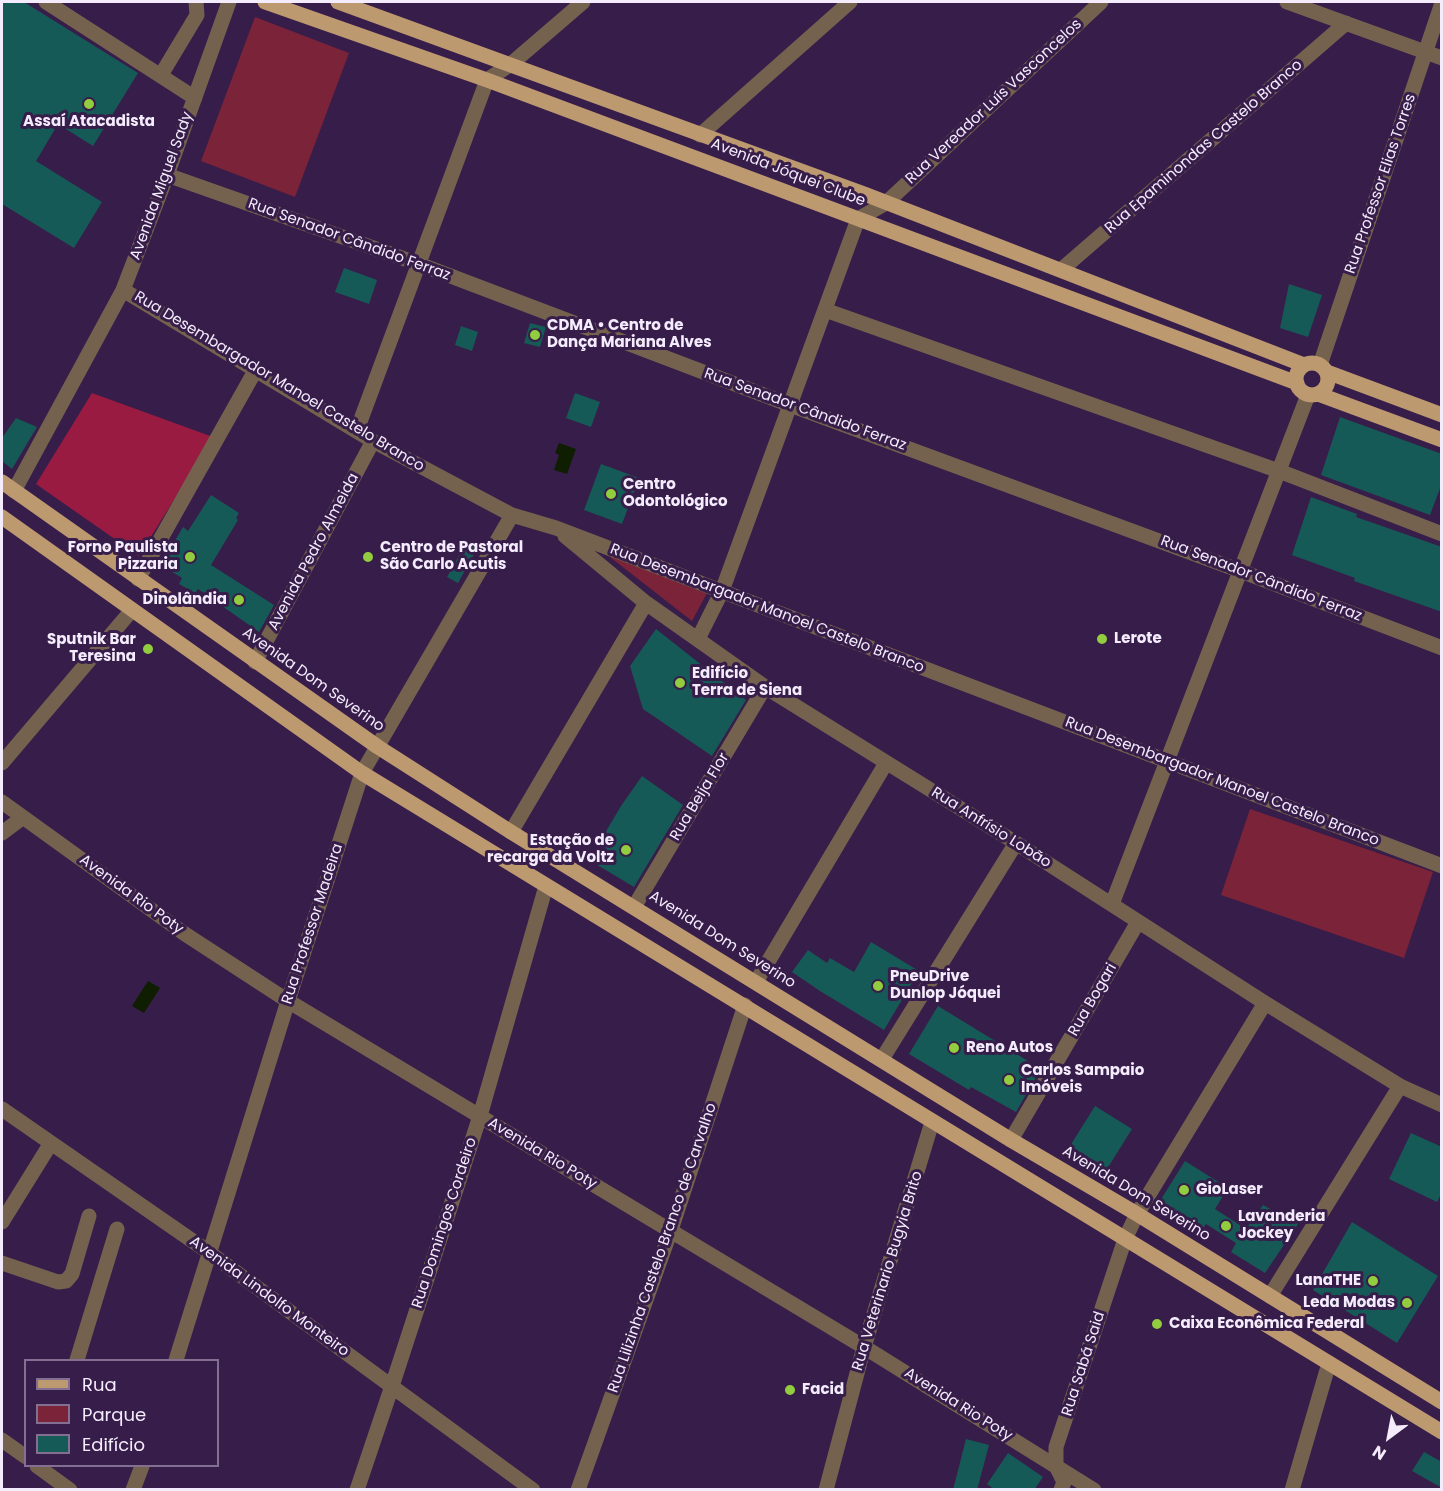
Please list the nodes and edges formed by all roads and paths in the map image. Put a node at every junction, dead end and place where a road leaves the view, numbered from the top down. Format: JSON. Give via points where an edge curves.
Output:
{"nodes":[{"id":1,"x":46,"y":2,"type":"edge"},
{"id":2,"x":196,"y":2,"type":"edge"},
{"id":3,"x":229,"y":2,"type":"edge"},
{"id":4,"x":265,"y":2,"type":"edge"},
{"id":5,"x":583,"y":2,"type":"edge"},
{"id":6,"x":850,"y":2,"type":"edge"},
{"id":7,"x":1101,"y":2,"type":"edge"},
{"id":8,"x":1287,"y":2,"type":"edge"},
{"id":9,"x":345,"y":3,"type":"edge"},
{"id":10,"x":1442,"y":3,"type":"edge"},
{"id":11,"x":1310,"y":5,"type":"edge"},
{"id":12,"x":1346,"y":23,"type":"junction"},
{"id":13,"x":1426,"y":53,"type":"junction"},
{"id":14,"x":1442,"y":58,"type":"edge"},
{"id":15,"x":511,"y":64,"type":"junction"},
{"id":16,"x":160,"y":75,"type":"junction"},
{"id":17,"x":488,"y":80,"type":"junction"},
{"id":18,"x":195,"y":98,"type":"junction"},
{"id":19,"x":700,"y":135,"type":"junction"},
{"id":20,"x":167,"y":176,"type":"junction"},
{"id":21,"x":886,"y":203,"type":"junction"},
{"id":22,"x":858,"y":219,"type":"junction"},
{"id":23,"x":419,"y":264,"type":"junction"},
{"id":24,"x":1061,"y":270,"type":"junction"},
{"id":25,"x":123,"y":290,"type":"junction"},
{"id":26,"x":825,"y":310,"type":"junction"},
{"id":27,"x":1304,"y":365,"type":"junction"},
{"id":28,"x":1323,"y":368,"type":"junction"},
{"id":29,"x":255,"y":370,"type":"junction"},
{"id":30,"x":1297,"y":383,"type":"junction"},
{"id":31,"x":1313,"y":395,"type":"junction"},
{"id":32,"x":790,"y":405,"type":"junction"},
{"id":33,"x":1442,"y":415,"type":"edge"},
{"id":34,"x":357,"y":430,"type":"junction"},
{"id":35,"x":1442,"y":440,"type":"edge"},
{"id":36,"x":373,"y":441,"type":"junction"},
{"id":37,"x":1279,"y":471,"type":"junction"},
{"id":38,"x":8,"y":487,"type":"edge"},
{"id":39,"x":512,"y":515,"type":"junction"},
{"id":40,"x":2,"y":517,"type":"edge"},
{"id":41,"x":556,"y":528,"type":"junction"},
{"id":42,"x":1442,"y":534,"type":"edge"},
{"id":43,"x":1240,"y":570,"type":"junction"},
{"id":44,"x":138,"y":579,"type":"junction"},
{"id":45,"x":722,"y":591,"type":"junction"},
{"id":46,"x":646,"y":603,"type":"junction"},
{"id":47,"x":132,"y":610,"type":"junction"},
{"id":48,"x":698,"y":639,"type":"junction"},
{"id":49,"x":1442,"y":648,"type":"edge"},
{"id":50,"x":255,"y":662,"type":"junction"},
{"id":51,"x":765,"y":687,"type":"junction"},
{"id":52,"x":378,"y":747,"type":"junction"},
{"id":53,"x":1167,"y":761,"type":"junction"},
{"id":54,"x":2,"y":763,"type":"edge"},
{"id":55,"x":886,"y":763,"type":"junction"},
{"id":56,"x":362,"y":773,"type":"junction"},
{"id":57,"x":2,"y":802,"type":"edge"},
{"id":58,"x":22,"y":818,"type":"junction"},
{"id":59,"x":511,"y":832,"type":"junction"},
{"id":60,"x":2,"y":833,"type":"edge"},
{"id":61,"x":1016,"y":843,"type":"junction"},
{"id":62,"x":1442,"y":866,"type":"edge"},
{"id":63,"x":546,"y":886,"type":"junction"},
{"id":64,"x":1112,"y":904,"type":"junction"},
{"id":65,"x":634,"y":907,"type":"junction"},
{"id":66,"x":1138,"y":922,"type":"junction"},
{"id":67,"x":756,"y":982,"type":"junction"},
{"id":68,"x":288,"y":1001,"type":"junction"},
{"id":69,"x":1265,"y":1003,"type":"junction"},
{"id":70,"x":744,"y":1005,"type":"junction"},
{"id":71,"x":882,"y":1059,"type":"junction"},
{"id":72,"x":1400,"y":1086,"type":"junction"},
{"id":73,"x":1442,"y":1105,"type":"edge"},
{"id":74,"x":2,"y":1109,"type":"edge"},
{"id":75,"x":480,"y":1116,"type":"junction"},
{"id":76,"x":932,"y":1122,"type":"junction"},
{"id":77,"x":1011,"y":1140,"type":"junction"},
{"id":78,"x":51,"y":1143,"type":"junction"},
{"id":79,"x":1137,"y":1214,"type":"junction"},
{"id":80,"x":89,"y":1216,"type":"dead end"},
{"id":81,"x":2,"y":1222,"type":"edge"},
{"id":82,"x":117,"y":1229,"type":"dead end"},
{"id":83,"x":670,"y":1230,"type":"junction"},
{"id":84,"x":1125,"y":1239,"type":"junction"},
{"id":85,"x":210,"y":1253,"type":"junction"},
{"id":86,"x":2,"y":1263,"type":"edge"},
{"id":87,"x":1270,"y":1296,"type":"junction"},
{"id":88,"x":864,"y":1347,"type":"junction"},
{"id":89,"x":77,"y":1359,"type":"edge"},
{"id":90,"x":176,"y":1359,"type":"edge"},
{"id":91,"x":1329,"y":1363,"type":"junction"},
{"id":92,"x":392,"y":1386,"type":"junction"},
{"id":93,"x":1442,"y":1402,"type":"edge"},
{"id":94,"x":1442,"y":1432,"type":"edge"},
{"id":95,"x":2,"y":1440,"type":"edge"},
{"id":96,"x":24,"y":1456,"type":"edge"},
{"id":97,"x":1056,"y":1466,"type":"junction"},
{"id":98,"x":38,"y":1467,"type":"edge"},
{"id":99,"x":138,"y":1467,"type":"edge"},
{"id":100,"x":70,"y":1490,"type":"edge"},
{"id":101,"x":134,"y":1490,"type":"edge"},
{"id":102,"x":357,"y":1490,"type":"edge"},
{"id":103,"x":533,"y":1490,"type":"edge"},
{"id":104,"x":578,"y":1490,"type":"edge"},
{"id":105,"x":826,"y":1490,"type":"edge"},
{"id":106,"x":1061,"y":1490,"type":"edge"},
{"id":107,"x":1094,"y":1490,"type":"edge"},
{"id":108,"x":1292,"y":1490,"type":"edge"}],
"edges":[{"from":1,"to":16,"type":"street"},
{"from":2,"to":16,"type":"street","via":[[197,15]]},
{"from":3,"to":18,"type":"street","name":"Avenida Miguel Sady"},
{"from":4,"to":17,"type":"main road","name":"Avenida Jóquei Clube"},
{"from":5,"to":15,"type":"street"},
{"from":6,"to":19,"type":"street"},
{"from":7,"to":21,"type":"street","name":"Rua Vereador Luís Vasconcelos"},
{"from":8,"to":11,"type":"street"},
{"from":9,"to":15,"type":"main road","name":"Avenida Jóquei Clube"},
{"from":10,"to":13,"type":"street","name":"Rua Professor Elias Torres"},
{"from":11,"to":12,"type":"street"},
{"from":12,"to":13,"type":"street"},
{"from":12,"to":24,"type":"street","name":"Rua Epaminondas Castelo Branco"},
{"from":13,"to":14,"type":"street"},
{"from":13,"to":28,"type":"street","name":"Rua Professor Elias Torres"},
{"from":15,"to":17,"type":"street"},
{"from":15,"to":19,"type":"main road","name":"Avenida Jóquei Clube"},
{"from":16,"to":18,"type":"street"},
{"from":17,"to":22,"type":"main road","name":"Avenida Jóquei Clube"},
{"from":17,"to":23,"type":"street"},
{"from":18,"to":20,"type":"street","name":"Avenida Miguel Sady"},
{"from":19,"to":21,"type":"main road","name":"Avenida Jóquei Clube"},
{"from":20,"to":23,"type":"street","name":"Rua Senador Cândido Ferraz"},
{"from":20,"to":25,"type":"street","name":"Avenida Miguel Sady"},
{"from":21,"to":22,"type":"street","name":"Rua Vereador Luís Vasconcelos"},
{"from":21,"to":24,"type":"main road","name":"Avenida Jóquei Clube"},
{"from":22,"to":26,"type":"street"},
{"from":22,"to":30,"type":"main road","name":"Avenida Jóquei Clube"},
{"from":23,"to":32,"type":"street","name":"Rua Senador Cândido Ferraz"},
{"from":23,"to":34,"type":"street"},
{"from":24,"to":27,"type":"main road","name":"Avenida Jóquei Clube"},
{"from":25,"to":29,"type":"street","name":"Rua Desembargador Manoel Castelo Branco"},
{"from":25,"to":38,"type":"street","name":"Avenida Miguel Sady"},
{"from":26,"to":32,"type":"street"},
{"from":26,"to":37,"type":"street"},
{"from":27,"to":28,"type":"main road","name":"Avenida Jóquei Clube","via":[[1314,363]]},
{"from":27,"to":30,"type":"main road","via":[[1297,373]]},
{"from":28,"to":31,"type":"main road","via":[[1328,383],[1323,392]]},
{"from":28,"to":33,"type":"main road","name":"Avenida Jóquei Clube"},
{"from":29,"to":34,"type":"street","name":"Rua Desembargador Manoel Castelo Branco"},
{"from":29,"to":44,"type":"street"},
{"from":30,"to":31,"type":"main road","name":"Avenida Jóquei Clube","via":[[1299,389]]},
{"from":31,"to":35,"type":"main road","name":"Avenida Jóquei Clube"},
{"from":31,"to":37,"type":"street"},
{"from":32,"to":43,"type":"street","name":"Rua Senador Cândido Ferraz"},
{"from":32,"to":45,"type":"street"},
{"from":34,"to":36,"type":"street","name":"Rua Desembargador Manoel Castelo Branco"},
{"from":36,"to":39,"type":"street","name":"Rua Desembargador Manoel Castelo Branco"},
{"from":36,"to":50,"type":"street","name":"Avenida Pedro Almeida"},
{"from":37,"to":42,"type":"street"},
{"from":37,"to":43,"type":"street"},
{"from":38,"to":44,"type":"main road","name":"Avenida Dom Severino"},
{"from":39,"to":41,"type":"street","name":"Rua Desembargador Manoel Castelo Branco"},
{"from":39,"to":52,"type":"street","name":"Rua Professor Madeira"},
{"from":40,"to":47,"type":"main road"},
{"from":41,"to":45,"type":"street","name":"Rua Desembargador Manoel Castelo Branco"},
{"from":41,"to":46,"type":"street","name":"Rua Anfrísio Lobão"},
{"from":43,"to":49,"type":"street","name":"Rua Senador Cândido Ferraz"},
{"from":43,"to":53,"type":"street"},
{"from":44,"to":50,"type":"main road","name":"Avenida Dom Severino"},
{"from":45,"to":48,"type":"street"},
{"from":45,"to":53,"type":"street","name":"Rua Desembargador Manoel Castelo Branco"},
{"from":46,"to":48,"type":"street","name":"Rua Anfrísio Lobão"},
{"from":46,"to":59,"type":"street"},
{"from":47,"to":54,"type":"street"},
{"from":47,"to":56,"type":"main road"},
{"from":48,"to":51,"type":"street","name":"Rua Anfrísio Lobão"},
{"from":50,"to":52,"type":"main road","name":"Avenida Dom Severino"},
{"from":51,"to":55,"type":"street","name":"Rua Anfrísio Lobão"},
{"from":51,"to":65,"type":"street","name":"Rua Beija Flor"},
{"from":52,"to":56,"type":"street","name":"Rua Professor Madeira"},
{"from":52,"to":59,"type":"main road","name":"Avenida Dom Severino"},
{"from":53,"to":62,"type":"street","name":"Rua Desembargador Manoel Castelo Branco"},
{"from":53,"to":64,"type":"street"},
{"from":55,"to":61,"type":"street","name":"Rua Anfrísio Lobão"},
{"from":55,"to":67,"type":"street"},
{"from":56,"to":63,"type":"main road"},
{"from":56,"to":68,"type":"street","name":"Rua Professor Madeira"},
{"from":57,"to":58,"type":"street","name":"Avenida Rio Poty"},
{"from":58,"to":60,"type":"street"},
{"from":58,"to":68,"type":"street","name":"Avenida Rio Poty","via":[[185,934]]},
{"from":59,"to":65,"type":"main road","name":"Avenida Dom Severino"},
{"from":61,"to":64,"type":"street","name":"Rua Anfrísio Lobão"},
{"from":61,"to":71,"type":"street"},
{"from":63,"to":70,"type":"main road"},
{"from":63,"to":75,"type":"street","name":"Rua Domingos Cordeiro"},
{"from":64,"to":66,"type":"street","name":"Rua Anfrísio Lobão"},
{"from":65,"to":67,"type":"main road","name":"Avenida Dom Severino"},
{"from":66,"to":69,"type":"street","name":"Rua Anfrísio Lobão"},
{"from":66,"to":77,"type":"street","name":"Rua Bogari"},
{"from":67,"to":71,"type":"main road","name":"Avenida Dom Severino"},
{"from":68,"to":75,"type":"street","name":"Avenida Rio Poty"},
{"from":68,"to":85,"type":"street","name":"Rua Professor Madeira"},
{"from":69,"to":72,"type":"street","name":"Rua Anfrísio Lobão"},
{"from":69,"to":79,"type":"street","name":"Rua Sabá Said"},
{"from":70,"to":76,"type":"main road"},
{"from":70,"to":83,"type":"street","name":"Rua Lilizinha Castelo Branco de Carvalho"},
{"from":71,"to":77,"type":"main road","name":"Avenida Dom Severino"},
{"from":72,"to":73,"type":"street","name":"Rua Anfrísio Lobão"},
{"from":72,"to":87,"type":"street"},
{"from":74,"to":78,"type":"street","name":"Avenida Lindolfo Monteiro"},
{"from":75,"to":83,"type":"street","name":"Avenida Rio Poty"},
{"from":75,"to":92,"type":"street","name":"Rua Domingos Cordeiro"},
{"from":76,"to":84,"type":"main road"},
{"from":76,"to":88,"type":"street","name":"Rua Veterinario Bugyia Brito"},
{"from":77,"to":79,"type":"main road","name":"Avenida Dom Severino"},
{"from":78,"to":81,"type":"street"},
{"from":78,"to":85,"type":"street","name":"Avenida Lindolfo Monteiro"},
{"from":79,"to":84,"type":"street","name":"Rua Sabá Said"},
{"from":79,"to":87,"type":"main road","name":"Avenida Dom Severino"},
{"from":80,"to":86,"type":"street","via":[[72,1274],[66,1281],[58,1282]]},
{"from":82,"to":89,"type":"street"},
{"from":83,"to":88,"type":"street","name":"Avenida Rio Poty"},
{"from":83,"to":104,"type":"street","name":"Rua Lilizinha Castelo Branco de Carvalho"},
{"from":84,"to":91,"type":"main road"},
{"from":84,"to":97,"type":"street","name":"Rua Sabá Said","via":[[1056,1447]]},
{"from":85,"to":90,"type":"street","name":"Rua Professor Madeira"},
{"from":85,"to":92,"type":"street","name":"Avenida Lindolfo Monteiro"},
{"from":87,"to":93,"type":"main road","name":"Avenida Dom Severino"},
{"from":88,"to":97,"type":"street","name":"Avenida Rio Poty"},
{"from":88,"to":105,"type":"street","name":"Rua Veterinario Bugyia Brito"},
{"from":91,"to":94,"type":"main road"},
{"from":91,"to":108,"type":"street"},
{"from":92,"to":102,"type":"street","name":"Rua Domingos Cordeiro"},
{"from":92,"to":103,"type":"street","name":"Avenida Lindolfo Monteiro"},
{"from":95,"to":96,"type":"street"},
{"from":97,"to":106,"type":"street","name":"Rua Sabá Said","via":[[1064,1482]]},
{"from":97,"to":107,"type":"street","name":"Avenida Rio Poty"},
{"from":98,"to":100,"type":"street"},
{"from":99,"to":101,"type":"street"}]}
